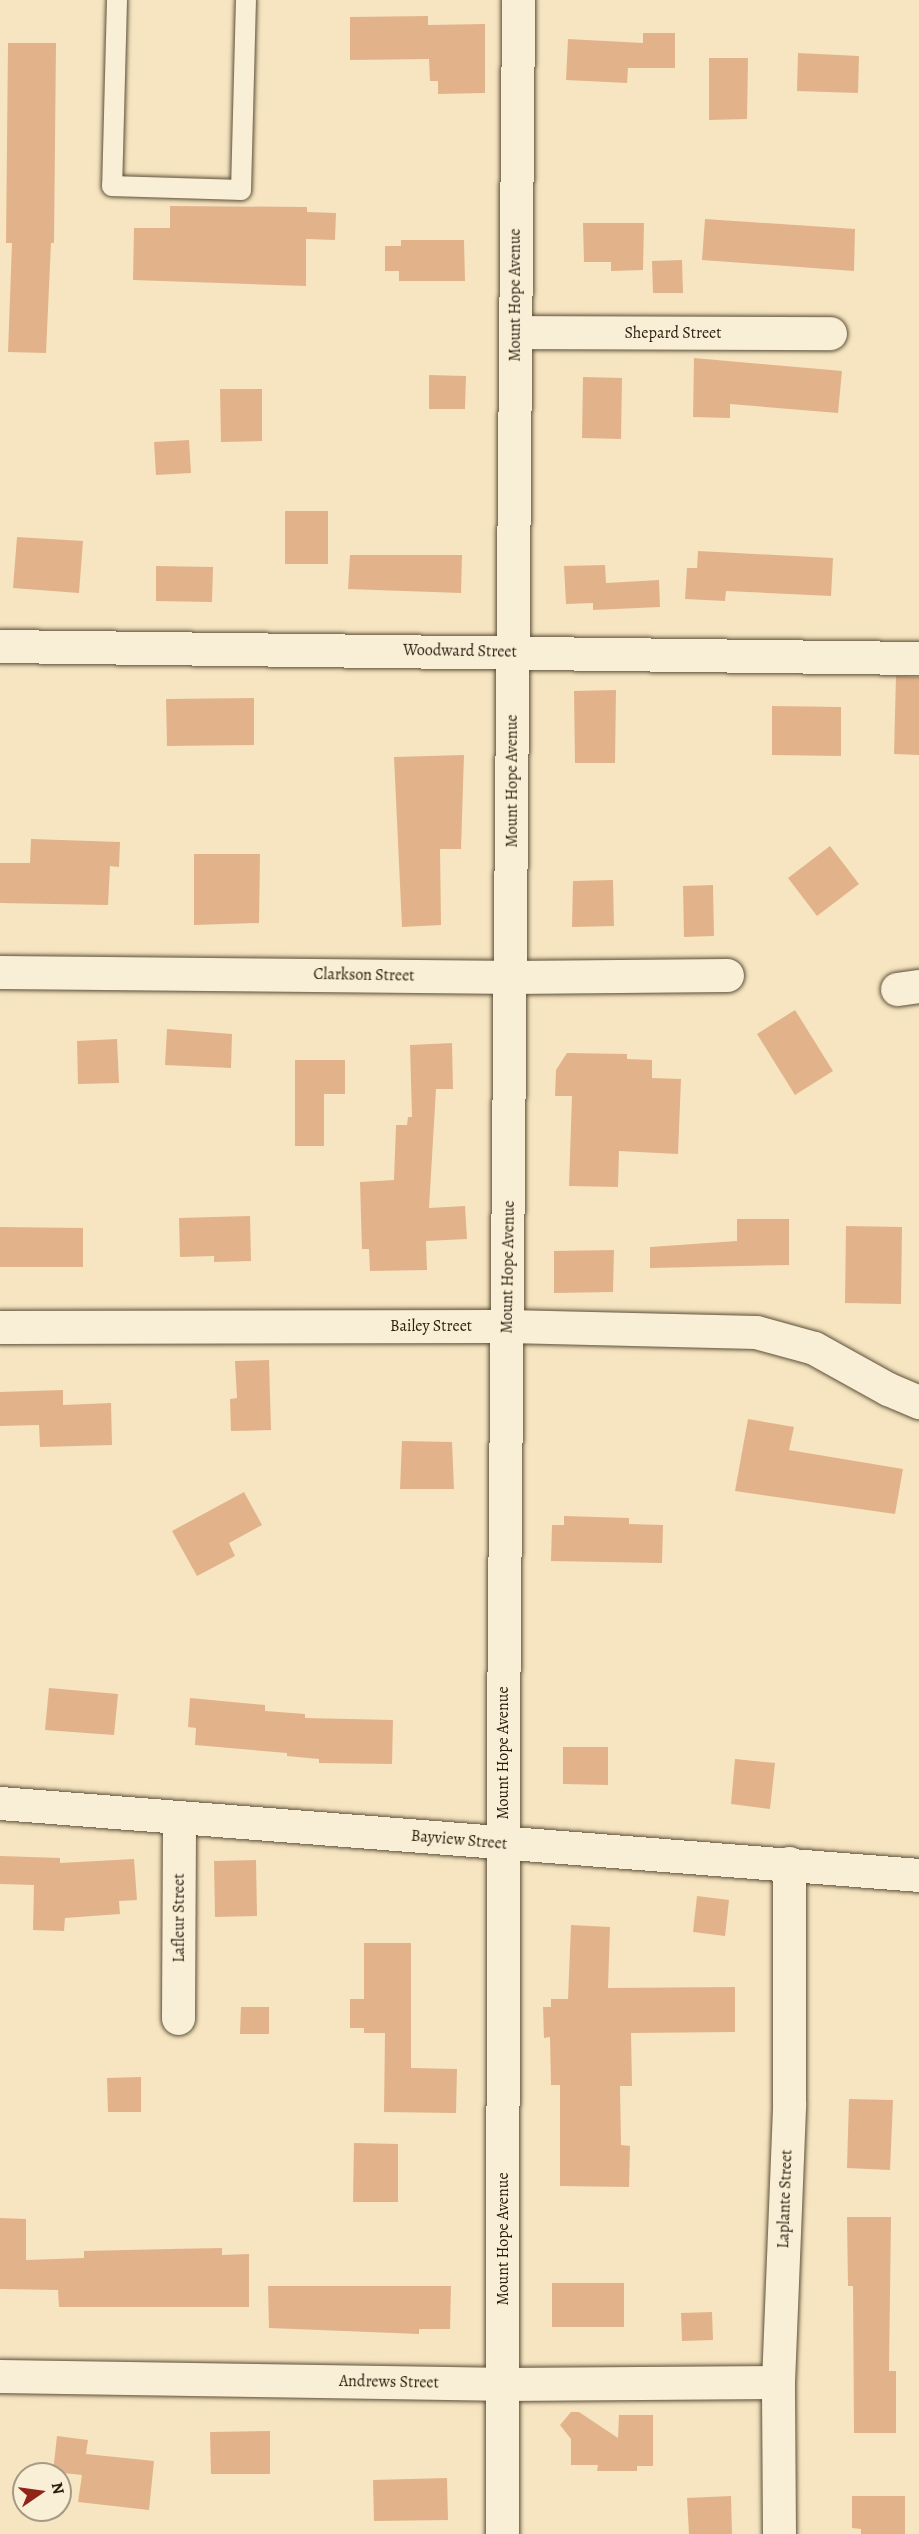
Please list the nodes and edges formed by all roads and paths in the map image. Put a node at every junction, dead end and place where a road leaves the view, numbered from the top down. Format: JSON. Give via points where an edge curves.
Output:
{"nodes":[{"id":1,"x":117,"y":0,"type":"edge"},
{"id":2,"x":246,"y":0,"type":"edge"},
{"id":3,"x":518,"y":0,"type":"edge"},
{"id":4,"x":515,"y":332,"type":"junction"},
{"id":5,"x":830,"y":333,"type":"dead end"},
{"id":6,"x":0,"y":646,"type":"edge"},
{"id":7,"x":513,"y":652,"type":"junction"},
{"id":8,"x":919,"y":658,"type":"edge"},
{"id":9,"x":0,"y":972,"type":"edge"},
{"id":10,"x":728,"y":975,"type":"dead end"},
{"id":11,"x":511,"y":977,"type":"junction"},
{"id":12,"x":508,"y":1326,"type":"junction"},
{"id":13,"x":0,"y":1327,"type":"edge"},
{"id":14,"x":919,"y":1402,"type":"edge"},
{"id":15,"x":0,"y":1803,"type":"edge"},
{"id":16,"x":179,"y":1818,"type":"junction"},
{"id":17,"x":503,"y":1844,"type":"junction"},
{"id":18,"x":789,"y":1863,"type":"junction"},
{"id":19,"x":919,"y":1875,"type":"edge"},
{"id":20,"x":178,"y":2018,"type":"dead end"},
{"id":21,"x":0,"y":2376,"type":"edge"},
{"id":22,"x":778,"y":2382,"type":"junction"},
{"id":23,"x":503,"y":2384,"type":"junction"},
{"id":24,"x":502,"y":2534,"type":"edge"},
{"id":25,"x":778,"y":2534,"type":"edge"}],
"edges":[{"from":1,"to":2,"type":"lane","via":[[112,186],[241,190]]},
{"from":3,"to":4,"type":"street","name":"Mount Hope Avenue"},
{"from":4,"to":5,"type":"street","name":"Shepard Street"},
{"from":4,"to":7,"type":"street","name":"Mount Hope Avenue"},
{"from":6,"to":7,"type":"street","name":"Woodward Street"},
{"from":7,"to":8,"type":"street","name":"Woodward Street"},
{"from":7,"to":11,"type":"street","name":"Mount Hope Avenue"},
{"from":9,"to":11,"type":"street","name":"Clarkson Street"},
{"from":10,"to":11,"type":"street","name":"Clarkson Street"},
{"from":11,"to":12,"type":"street","name":"Mount Hope Avenue"},
{"from":12,"to":13,"type":"street","name":"Bailey Street"},
{"from":12,"to":14,"type":"street","name":"Bailey Street","via":[[756,1332],[814,1348]]},
{"from":12,"to":17,"type":"street","name":"Mount Hope Avenue"},
{"from":15,"to":16,"type":"street","name":"Bayview Street"},
{"from":16,"to":17,"type":"street","name":"Bayview Street"},
{"from":16,"to":20,"type":"street","name":"Lafleur Street"},
{"from":17,"to":18,"type":"street","name":"Bayview Street"},
{"from":17,"to":23,"type":"street","name":"Mount Hope Avenue"},
{"from":18,"to":19,"type":"street","name":"Bayview Street"},
{"from":18,"to":22,"type":"street","name":"Laplante Street","via":[[789,2103]]},
{"from":21,"to":23,"type":"street","name":"Andrews Street"},
{"from":22,"to":23,"type":"street","name":"Andrews Street"},
{"from":22,"to":25,"type":"street","name":"Laplante Street"},
{"from":23,"to":24,"type":"street","name":"Mount Hope Avenue"}]}
